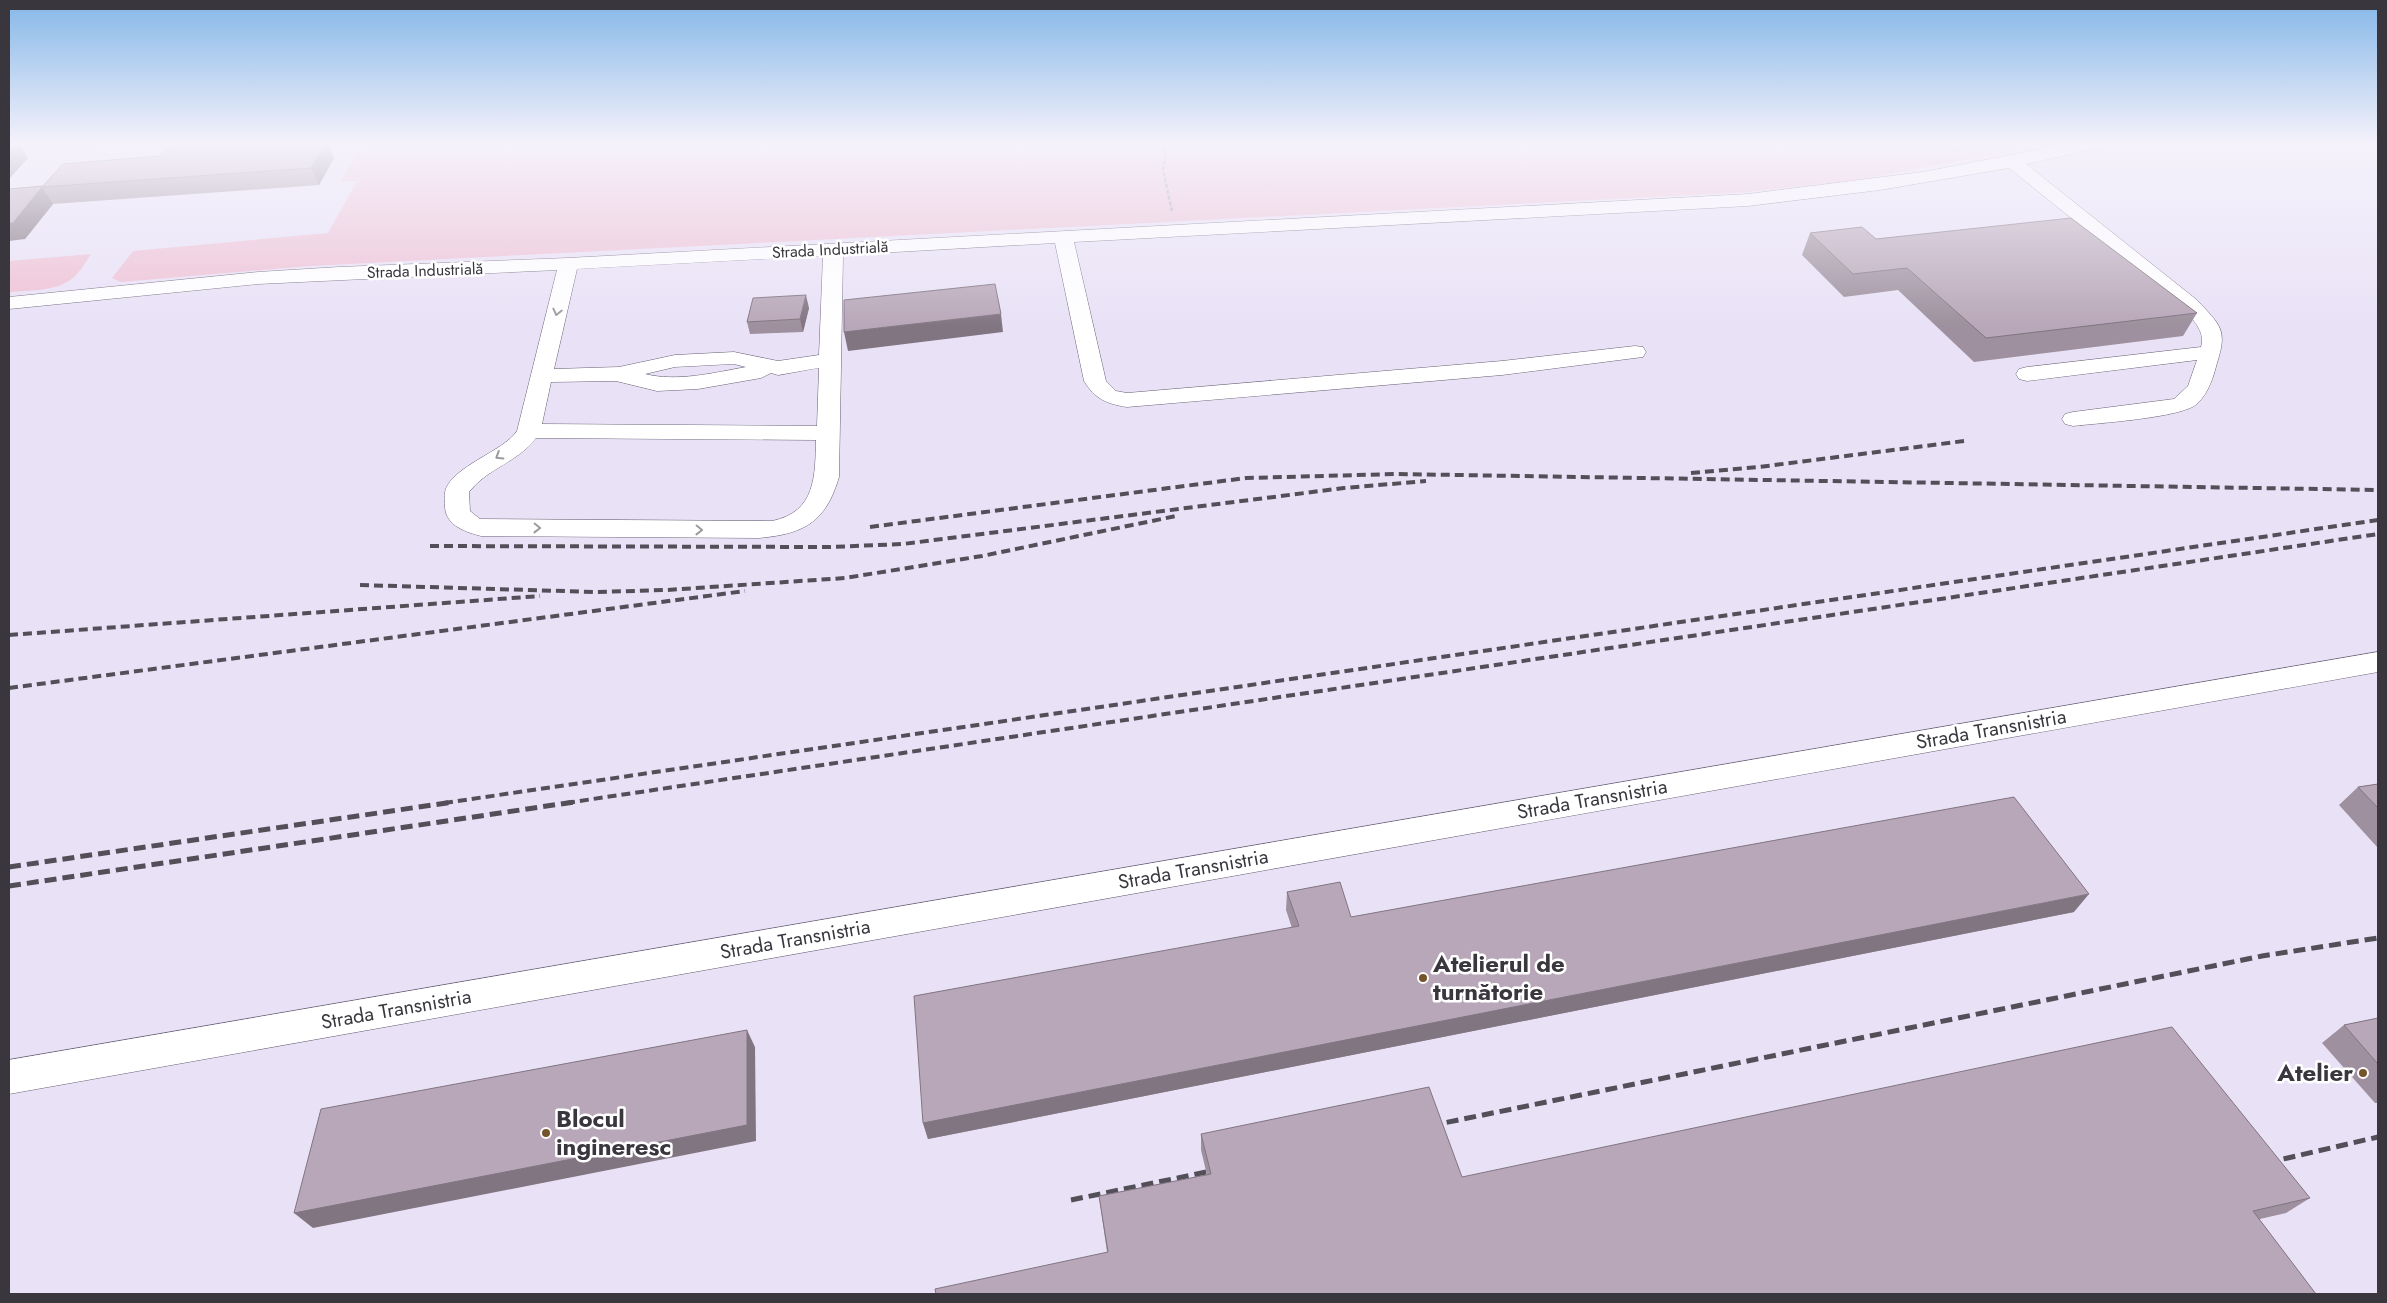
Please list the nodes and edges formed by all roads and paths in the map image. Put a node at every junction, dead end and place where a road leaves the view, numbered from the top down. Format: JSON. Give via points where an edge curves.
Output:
{"nodes":[{"id":1,"x":1171,"y":204,"type":"edge"},
{"id":2,"x":1676,"y":204,"type":"edge"},
{"id":3,"x":2065,"y":204,"type":"edge"},
{"id":4,"x":1179,"y":230,"type":"junction"},
{"id":5,"x":1063,"y":236,"type":"junction"},
{"id":6,"x":833,"y":248,"type":"junction"},
{"id":7,"x":568,"y":264,"type":"junction"},
{"id":8,"x":9,"y":303,"type":"edge"},
{"id":9,"x":1635,"y":352,"type":"dead end"},
{"id":10,"x":2210,"y":352,"type":"junction"},
{"id":11,"x":830,"y":360,"type":"junction"},
{"id":12,"x":2027,"y":374,"type":"dead end"},
{"id":13,"x":543,"y":376,"type":"junction"},
{"id":14,"x":2073,"y":419,"type":"dead end"},
{"id":15,"x":529,"y":431,"type":"junction"},
{"id":16,"x":828,"y":433,"type":"junction"},
{"id":17,"x":2378,"y":662,"type":"edge"},
{"id":18,"x":9,"y":1077,"type":"edge"}],
"edges":[{"from":1,"to":4,"type":"path"},
{"from":2,"to":4,"type":"street","name":"Strada Industrială"},
{"from":3,"to":10,"type":"street","via":[[2190,304],[2208,324],[2213,342]]},
{"from":4,"to":5,"type":"street","name":"Strada Industrială"},
{"from":5,"to":6,"type":"street","name":"Strada Industrială"},
{"from":5,"to":9,"type":"street","via":[[1095,381],[1104,394],[1113,398],[1127,400],[1444,373]]},
{"from":6,"to":7,"type":"street","name":"Strada Industrială"},
{"from":6,"to":11,"type":"street"},
{"from":7,"to":8,"type":"street","name":"Strada Industrială","via":[[258,278]]},
{"from":7,"to":13,"type":"street","one_way":true},
{"from":10,"to":12,"type":"street"},
{"from":10,"to":14,"type":"street","via":[[2199,386],[2182,404]]},
{"from":11,"to":13,"type":"street","via":[[698,382],[657,384],[619,374]]},
{"from":11,"to":16,"type":"street"},
{"from":13,"to":15,"type":"street"},
{"from":15,"to":16,"type":"street"},
{"from":15,"to":16,"type":"street","one_way":true,"via":[[515,446],[462,482],[457,491],[456,507],[464,521],[481,528],[758,530],[786,527],[810,512],[823,492],[827,477]]},
{"from":17,"to":18,"type":"street","name":"Strada Transnistria"}]}
